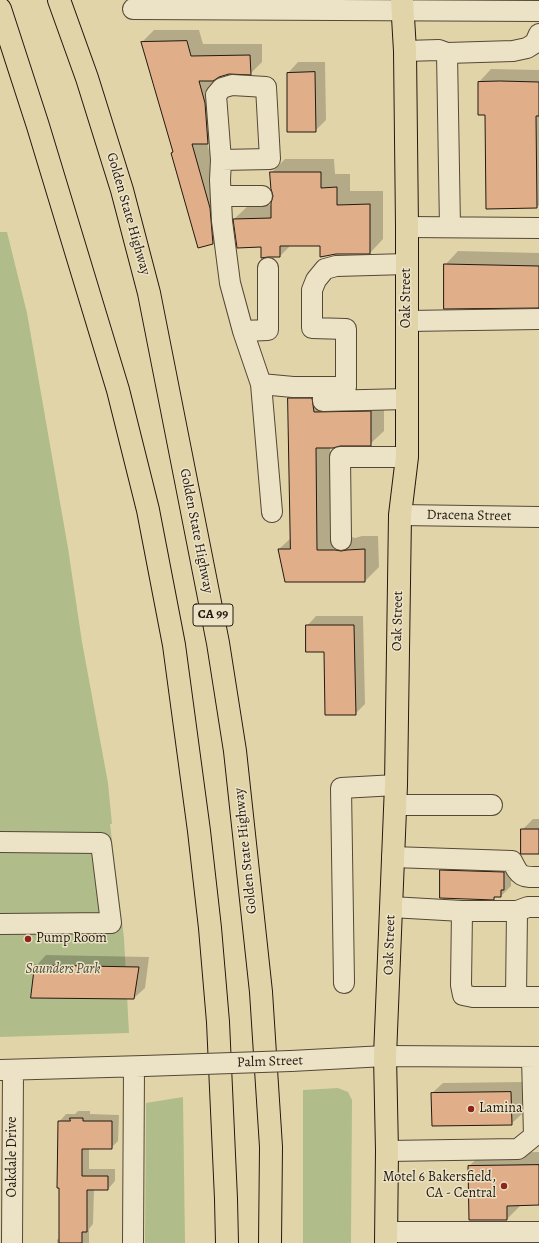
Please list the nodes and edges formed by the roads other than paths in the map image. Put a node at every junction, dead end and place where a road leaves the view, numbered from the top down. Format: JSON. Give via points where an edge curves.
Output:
{"nodes":[{"id":1,"x":60,"y":1,"type":"edge"},
{"id":2,"x":186,"y":5,"type":"edge"},
{"id":3,"x":402,"y":6,"type":"edge"},
{"id":4,"x":0,"y":9,"type":"edge"},
{"id":5,"x":133,"y":9,"type":"dead end"},
{"id":6,"x":539,"y":11,"type":"edge"},
{"id":7,"x":533,"y":41,"type":"edge"},
{"id":8,"x":405,"y":51,"type":"junction"},
{"id":9,"x":447,"y":53,"type":"junction"},
{"id":10,"x":221,"y":160,"type":"dead end"},
{"id":11,"x":221,"y":196,"type":"junction"},
{"id":12,"x":262,"y":196,"type":"dead end"},
{"id":13,"x":407,"y":228,"type":"junction"},
{"id":14,"x":450,"y":228,"type":"junction"},
{"id":15,"x":539,"y":228,"type":"edge"},
{"id":16,"x":407,"y":264,"type":"junction"},
{"id":17,"x":268,"y":268,"type":"dead end"},
{"id":18,"x":539,"y":319,"type":"edge"},
{"id":19,"x":407,"y":321,"type":"junction"},
{"id":20,"x":243,"y":332,"type":"junction"},
{"id":21,"x":261,"y":384,"type":"junction"},
{"id":22,"x":323,"y":387,"type":"junction"},
{"id":23,"x":407,"y":399,"type":"junction"},
{"id":24,"x":407,"y":456,"type":"junction"},
{"id":25,"x":272,"y":512,"type":"dead end"},
{"id":26,"x":400,"y":515,"type":"junction"},
{"id":27,"x":539,"y":517,"type":"edge"},
{"id":28,"x":341,"y":540,"type":"dead end"},
{"id":29,"x":395,"y":795,"type":"junction"},
{"id":30,"x":492,"y":804,"type":"dead end"},
{"id":31,"x":0,"y":842,"type":"edge"},
{"id":32,"x":392,"y":857,"type":"junction"},
{"id":33,"x":539,"y":877,"type":"edge"},
{"id":34,"x":391,"y":907,"type":"junction"},
{"id":35,"x":539,"y":907,"type":"edge"},
{"id":36,"x":462,"y":911,"type":"junction"},
{"id":37,"x":517,"y":911,"type":"junction"},
{"id":38,"x":0,"y":924,"type":"edge"},
{"id":39,"x":344,"y":983,"type":"dead end"},
{"id":40,"x":516,"y":997,"type":"junction"},
{"id":41,"x":539,"y":997,"type":"edge"},
{"id":42,"x":385,"y":1056,"type":"junction"},
{"id":43,"x":536,"y":1057,"type":"edge"},
{"id":44,"x":139,"y":1067,"type":"junction"},
{"id":45,"x":7,"y":1070,"type":"edge"},
{"id":46,"x":387,"y":1151,"type":"junction"},
{"id":47,"x":539,"y":1232,"type":"edge"},
{"id":48,"x":386,"y":1238,"type":"edge"},
{"id":49,"x":12,"y":1243,"type":"edge"},
{"id":50,"x":133,"y":1243,"type":"edge"},
{"id":51,"x":227,"y":1243,"type":"edge"},
{"id":52,"x":270,"y":1243,"type":"edge"}],
"edges":[{"from":1,"to":52,"type":"main road","name":"Golden State Highway","number":"CA 99","via":[[120,183],[149,293],[218,643],[235,751],[261,992],[271,1147]]},
{"from":2,"to":3,"type":"street"},
{"from":2,"to":5,"type":"street"},
{"from":3,"to":6,"type":"street"},
{"from":3,"to":8,"type":"main road","name":"Oak Street"},
{"from":4,"to":51,"type":"main road","via":[[118,390],[148,510],[174,646],[210,928],[218,1022]]},
{"from":7,"to":9,"type":"street","via":[[513,51]]},
{"from":8,"to":9,"type":"street","via":[[439,50]]},
{"from":8,"to":13,"type":"main road","name":"Oak Street"},
{"from":9,"to":14,"type":"street"},
{"from":10,"to":11,"type":"street"},
{"from":11,"to":12,"type":"street"},
{"from":11,"to":20,"type":"street","via":[[230,283]]},
{"from":13,"to":14,"type":"street"},
{"from":13,"to":16,"type":"main road","name":"Oak Street"},
{"from":14,"to":15,"type":"street"},
{"from":16,"to":19,"type":"main road","name":"Oak Street"},
{"from":16,"to":22,"type":"street","via":[[336,266],[325,269],[316,280],[312,290],[312,328],[346,329],[346,387]]},
{"from":17,"to":20,"type":"street","via":[[268,330]]},
{"from":18,"to":19,"type":"street"},
{"from":19,"to":23,"type":"main road","name":"Oak Street"},
{"from":20,"to":21,"type":"street"},
{"from":21,"to":22,"type":"street"},
{"from":21,"to":25,"type":"street"},
{"from":22,"to":23,"type":"street","via":[[322,402]]},
{"from":23,"to":24,"type":"main road","name":"Oak Street"},
{"from":24,"to":26,"type":"main road","name":"Oak Street"},
{"from":24,"to":28,"type":"street","via":[[340,457]]},
{"from":26,"to":27,"type":"street","name":"Dracena Street"},
{"from":26,"to":29,"type":"main road","name":"Oak Street"},
{"from":29,"to":30,"type":"street"},
{"from":29,"to":32,"type":"main road","name":"Oak Street"},
{"from":29,"to":39,"type":"street","via":[[341,788]]},
{"from":31,"to":38,"type":"street","via":[[101,844],[111,923]]},
{"from":32,"to":33,"type":"street","via":[[512,861],[524,877]]},
{"from":32,"to":34,"type":"main road","name":"Oak Street"},
{"from":34,"to":36,"type":"street"},
{"from":34,"to":42,"type":"main road","name":"Oak Street"},
{"from":35,"to":37,"type":"street"},
{"from":36,"to":37,"type":"street"},
{"from":36,"to":40,"type":"street","via":[[463,995]]},
{"from":37,"to":40,"type":"street"},
{"from":40,"to":41,"type":"street"},
{"from":42,"to":43,"type":"street","name":"Palm Street"},
{"from":42,"to":44,"type":"street","name":"Palm Street","bridge":true},
{"from":42,"to":46,"type":"main road","name":"Oak Street"},
{"from":43,"to":46,"type":"street","via":[[534,1136],[518,1149]]},
{"from":44,"to":45,"type":"street","name":"Palm Street"},
{"from":44,"to":50,"type":"street"},
{"from":45,"to":49,"type":"street","name":"Oakdale Drive"},
{"from":46,"to":48,"type":"main road","name":"Oak Street"},
{"from":47,"to":48,"type":"street"}]}
